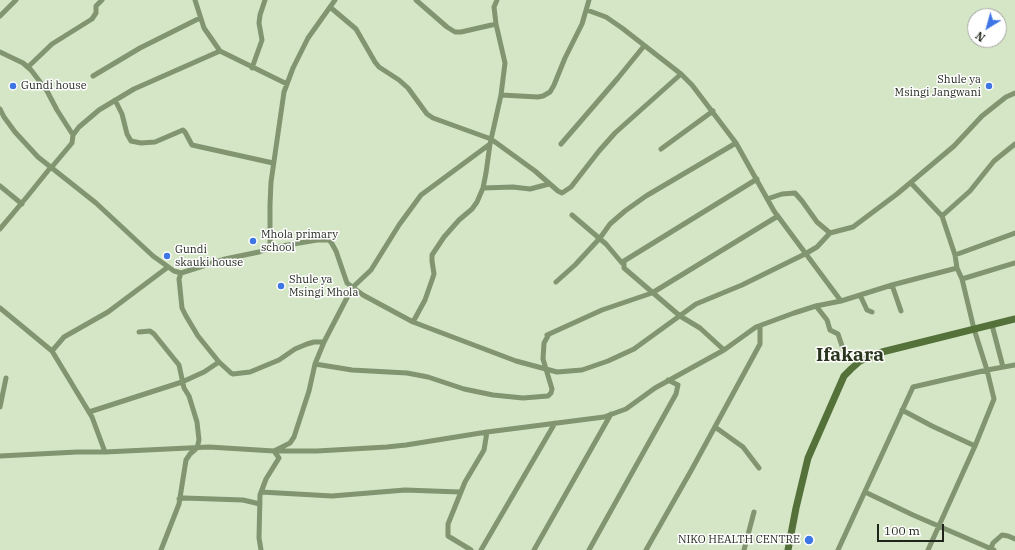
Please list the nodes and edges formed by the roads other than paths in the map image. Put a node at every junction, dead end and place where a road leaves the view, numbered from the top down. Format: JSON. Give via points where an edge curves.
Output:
{"nodes":[{"id":1,"x":16,"y":0,"type":"edge"},
{"id":2,"x":102,"y":0,"type":"edge"},
{"id":3,"x":195,"y":0,"type":"edge"},
{"id":4,"x":264,"y":0,"type":"edge"},
{"id":5,"x":335,"y":0,"type":"edge"},
{"id":6,"x":416,"y":0,"type":"edge"},
{"id":7,"x":497,"y":0,"type":"edge"},
{"id":8,"x":589,"y":0,"type":"edge"},
{"id":9,"x":330,"y":8,"type":"junction"},
{"id":10,"x":587,"y":10,"type":"junction"},
{"id":11,"x":0,"y":16,"type":"edge"},
{"id":12,"x":200,"y":18,"type":"junction"},
{"id":13,"x":496,"y":24,"type":"junction"},
{"id":14,"x":644,"y":46,"type":"junction"},
{"id":15,"x":220,"y":51,"type":"junction"},
{"id":16,"x":0,"y":52,"type":"edge"},
{"id":17,"x":28,"y":67,"type":"junction"},
{"id":18,"x":252,"y":68,"type":"junction"},
{"id":19,"x":681,"y":74,"type":"junction"},
{"id":20,"x":93,"y":76,"type":"dead end"},
{"id":21,"x":286,"y":84,"type":"junction"},
{"id":22,"x":1015,"y":93,"type":"edge"},
{"id":23,"x":501,"y":96,"type":"junction"},
{"id":24,"x":115,"y":100,"type":"junction"},
{"id":25,"x":0,"y":109,"type":"edge"},
{"id":26,"x":713,"y":111,"type":"junction"},
{"id":27,"x":2,"y":119,"type":"edge"},
{"id":28,"x":73,"y":135,"type":"junction"},
{"id":29,"x":491,"y":141,"type":"junction"},
{"id":30,"x":736,"y":143,"type":"junction"},
{"id":31,"x":561,"y":144,"type":"dead end"},
{"id":32,"x":1015,"y":144,"type":"edge"},
{"id":33,"x":661,"y":149,"type":"dead end"},
{"id":34,"x":273,"y":163,"type":"junction"},
{"id":35,"x":51,"y":167,"type":"junction"},
{"id":36,"x":757,"y":179,"type":"junction"},
{"id":37,"x":911,"y":183,"type":"junction"},
{"id":38,"x":549,"y":184,"type":"junction"},
{"id":39,"x":0,"y":186,"type":"edge"},
{"id":40,"x":483,"y":188,"type":"junction"},
{"id":41,"x":767,"y":199,"type":"junction"},
{"id":42,"x":22,"y":204,"type":"junction"},
{"id":43,"x":572,"y":215,"type":"dead end"},
{"id":44,"x":778,"y":216,"type":"junction"},
{"id":45,"x":942,"y":216,"type":"junction"},
{"id":46,"x":0,"y":229,"type":"edge"},
{"id":47,"x":830,"y":233,"type":"junction"},
{"id":48,"x":1015,"y":233,"type":"edge"},
{"id":49,"x":600,"y":238,"type":"junction"},
{"id":50,"x":270,"y":248,"type":"junction"},
{"id":51,"x":805,"y":254,"type":"junction"},
{"id":52,"x":955,"y":255,"type":"junction"},
{"id":53,"x":624,"y":261,"type":"junction"},
{"id":54,"x":1015,"y":264,"type":"edge"},
{"id":55,"x":168,"y":267,"type":"junction"},
{"id":56,"x":957,"y":268,"type":"junction"},
{"id":57,"x":181,"y":273,"type":"junction"},
{"id":58,"x":962,"y":279,"type":"junction"},
{"id":59,"x":556,"y":282,"type":"dead end"},
{"id":60,"x":892,"y":285,"type":"junction"},
{"id":61,"x":352,"y":288,"type":"junction"},
{"id":62,"x":652,"y":293,"type":"junction"},
{"id":63,"x":860,"y":295,"type":"junction"},
{"id":64,"x":841,"y":301,"type":"junction"},
{"id":65,"x":816,"y":306,"type":"junction"},
{"id":66,"x":0,"y":308,"type":"edge"},
{"id":67,"x":901,"y":311,"type":"dead end"},
{"id":68,"x":872,"y":312,"type":"dead end"},
{"id":69,"x":680,"y":316,"type":"junction"},
{"id":70,"x":1015,"y":319,"type":"edge"},
{"id":71,"x":413,"y":322,"type":"junction"},
{"id":72,"x":992,"y":325,"type":"junction"},
{"id":73,"x":760,"y":326,"type":"junction"},
{"id":74,"x":974,"y":329,"type":"junction"},
{"id":75,"x":139,"y":332,"type":"dead end"},
{"id":76,"x":324,"y":342,"type":"junction"},
{"id":77,"x":724,"y":350,"type":"junction"},
{"id":78,"x":52,"y":351,"type":"junction"},
{"id":79,"x":844,"y":352,"type":"dead end"},
{"id":80,"x":219,"y":362,"type":"junction"},
{"id":81,"x":315,"y":364,"type":"junction"},
{"id":82,"x":1015,"y":365,"type":"edge"},
{"id":83,"x":1003,"y":368,"type":"junction"},
{"id":84,"x":545,"y":369,"type":"junction"},
{"id":85,"x":987,"y":370,"type":"junction"},
{"id":86,"x":6,"y":378,"type":"dead end"},
{"id":87,"x":668,"y":380,"type":"junction"},
{"id":88,"x":182,"y":382,"type":"junction"},
{"id":89,"x":0,"y":407,"type":"edge"},
{"id":90,"x":902,"y":410,"type":"junction"},
{"id":91,"x":89,"y":412,"type":"junction"},
{"id":92,"x":611,"y":414,"type":"junction"},
{"id":93,"x":554,"y":423,"type":"junction"},
{"id":94,"x":715,"y":427,"type":"junction"},
{"id":95,"x":487,"y":432,"type":"junction"},
{"id":96,"x":976,"y":446,"type":"junction"},
{"id":97,"x":197,"y":448,"type":"junction"},
{"id":98,"x":274,"y":451,"type":"junction"},
{"id":99,"x":106,"y":452,"type":"junction"},
{"id":100,"x":0,"y":456,"type":"edge"},
{"id":101,"x":759,"y":468,"type":"dead end"},
{"id":102,"x":261,"y":492,"type":"junction"},
{"id":103,"x":460,"y":492,"type":"junction"},
{"id":104,"x":866,"y":492,"type":"junction"},
{"id":105,"x":179,"y":499,"type":"junction"},
{"id":106,"x":260,"y":504,"type":"junction"},
{"id":107,"x":754,"y":512,"type":"dead end"},
{"id":108,"x":939,"y":526,"type":"junction"},
{"id":109,"x":1015,"y":539,"type":"edge"},
{"id":110,"x":989,"y":549,"type":"edge"},
{"id":111,"x":161,"y":550,"type":"edge"},
{"id":112,"x":261,"y":550,"type":"edge"},
{"id":113,"x":471,"y":550,"type":"edge"},
{"id":114,"x":481,"y":550,"type":"edge"},
{"id":115,"x":534,"y":550,"type":"edge"},
{"id":116,"x":589,"y":550,"type":"edge"},
{"id":117,"x":646,"y":550,"type":"edge"},
{"id":118,"x":744,"y":550,"type":"edge"},
{"id":119,"x":788,"y":550,"type":"edge"},
{"id":120,"x":838,"y":550,"type":"edge"},
{"id":121,"x":928,"y":550,"type":"edge"}],
"edges":[{"from":1,"to":11,"type":"street"},
{"from":2,"to":17,"type":"street","via":[[96,6],[96,13],[92,19],[52,44]]},
{"from":3,"to":12,"type":"street"},
{"from":4,"to":18,"type":"street","via":[[259,23],[262,40]]},
{"from":5,"to":9,"type":"street"},
{"from":6,"to":13,"type":"street","via":[[455,32]]},
{"from":7,"to":13,"type":"street","via":[[494,7]]},
{"from":8,"to":10,"type":"street"},
{"from":9,"to":21,"type":"street","via":[[308,38]]},
{"from":9,"to":29,"type":"street","via":[[356,29],[379,67],[408,88],[427,114]]},
{"from":10,"to":14,"type":"street","via":[[606,17]]},
{"from":10,"to":23,"type":"street","via":[[550,92],[538,97]]},
{"from":12,"to":15,"type":"street"},
{"from":12,"to":20,"type":"street","via":[[140,48]]},
{"from":13,"to":23,"type":"street","via":[[505,63]]},
{"from":14,"to":19,"type":"street"},
{"from":14,"to":31,"type":"street"},
{"from":15,"to":18,"type":"street"},
{"from":15,"to":24,"type":"street"},
{"from":16,"to":17,"type":"street"},
{"from":17,"to":28,"type":"street","via":[[47,91]]},
{"from":18,"to":21,"type":"street"},
{"from":19,"to":26,"type":"street"},
{"from":19,"to":38,"type":"street","via":[[615,133],[567,191],[562,193]]},
{"from":21,"to":34,"type":"street"},
{"from":22,"to":37,"type":"street","via":[[982,116]]},
{"from":23,"to":29,"type":"street"},
{"from":24,"to":28,"type":"street","via":[[90,117]]},
{"from":24,"to":34,"type":"street","via":[[131,141],[154,142],[183,130],[192,145]]},
{"from":25,"to":27,"type":"street"},
{"from":26,"to":30,"type":"street"},
{"from":26,"to":33,"type":"street"},
{"from":27,"to":35,"type":"street"},
{"from":28,"to":35,"type":"street","via":[[72,143]]},
{"from":29,"to":38,"type":"street"},
{"from":29,"to":40,"type":"street"},
{"from":29,"to":61,"type":"street","via":[[421,195],[371,270]]},
{"from":30,"to":36,"type":"street"},
{"from":30,"to":49,"type":"street","via":[[646,196],[610,224]]},
{"from":32,"to":45,"type":"street","via":[[994,161],[970,191]]},
{"from":34,"to":50,"type":"street"},
{"from":35,"to":42,"type":"street"},
{"from":35,"to":55,"type":"street"},
{"from":36,"to":41,"type":"street"},
{"from":36,"to":53,"type":"street"},
{"from":37,"to":45,"type":"street"},
{"from":37,"to":47,"type":"street","via":[[853,227]]},
{"from":38,"to":40,"type":"street","via":[[530,190],[513,187]]},
{"from":39,"to":42,"type":"street"},
{"from":40,"to":71,"type":"street","via":[[474,208],[459,220],[432,255],[434,274],[426,300]]},
{"from":41,"to":44,"type":"street"},
{"from":41,"to":47,"type":"street","via":[[795,193],[817,222]]},
{"from":42,"to":46,"type":"street"},
{"from":43,"to":49,"type":"street"},
{"from":44,"to":51,"type":"street"},
{"from":44,"to":62,"type":"street"},
{"from":45,"to":52,"type":"street"},
{"from":47,"to":51,"type":"street","via":[[817,247]]},
{"from":48,"to":52,"type":"street"},
{"from":49,"to":53,"type":"street","via":[[622,263]]},
{"from":49,"to":59,"type":"street"},
{"from":50,"to":57,"type":"street"},
{"from":50,"to":61,"type":"street","via":[[328,240],[336,251],[345,280]]},
{"from":51,"to":64,"type":"street"},
{"from":51,"to":69,"type":"street","via":[[696,304]]},
{"from":52,"to":56,"type":"street"},
{"from":53,"to":62,"type":"street","via":[[624,268]]},
{"from":54,"to":58,"type":"street"},
{"from":55,"to":57,"type":"street"},
{"from":55,"to":78,"type":"street","via":[[108,312],[64,337]]},
{"from":56,"to":58,"type":"street"},
{"from":56,"to":60,"type":"street"},
{"from":57,"to":80,"type":"street","via":[[182,308],[198,336]]},
{"from":58,"to":74,"type":"street"},
{"from":60,"to":63,"type":"street"},
{"from":60,"to":67,"type":"street"},
{"from":61,"to":71,"type":"street"},
{"from":61,"to":76,"type":"street"},
{"from":62,"to":69,"type":"street"},
{"from":62,"to":84,"type":"street","via":[[602,310],[546,335],[543,359]]},
{"from":63,"to":64,"type":"street"},
{"from":63,"to":68,"type":"street","via":[[867,310]]},
{"from":64,"to":65,"type":"street"},
{"from":65,"to":73,"type":"street"},
{"from":65,"to":79,"type":"street","via":[[827,320],[830,330],[840,337]]},
{"from":66,"to":78,"type":"street"},
{"from":69,"to":77,"type":"street","via":[[700,328]]},
{"from":69,"to":84,"type":"street","via":[[634,349],[608,362],[582,370],[557,372]]},
{"from":70,"to":72,"type":"main road"},
{"from":71,"to":84,"type":"street","via":[[516,361]]},
{"from":72,"to":74,"type":"main road"},
{"from":72,"to":83,"type":"street"},
{"from":73,"to":77,"type":"street"},
{"from":73,"to":94,"type":"street","via":[[760,344]]},
{"from":74,"to":85,"type":"street"},
{"from":74,"to":119,"type":"main road","via":[[882,352],[860,361],[844,376],[808,458]]},
{"from":75,"to":88,"type":"street","via":[[150,332],[156,336],[179,365]]},
{"from":76,"to":80,"type":"street","via":[[307,344],[279,360],[242,373],[231,374]]},
{"from":76,"to":81,"type":"street"},
{"from":77,"to":87,"type":"street"},
{"from":78,"to":91,"type":"street"},
{"from":80,"to":88,"type":"street"},
{"from":81,"to":84,"type":"street","via":[[352,370],[407,372],[476,392],[523,398],[548,396],[551,393]]},
{"from":81,"to":98,"type":"street","via":[[294,437],[290,443]]},
{"from":82,"to":83,"type":"street"},
{"from":83,"to":85,"type":"street"},
{"from":85,"to":90,"type":"street","via":[[914,387]]},
{"from":85,"to":96,"type":"street","via":[[994,402]]},
{"from":86,"to":89,"type":"street"},
{"from":87,"to":92,"type":"street","via":[[626,409]]},
{"from":87,"to":116,"type":"street","via":[[678,385],[676,394]]},
{"from":88,"to":91,"type":"street"},
{"from":88,"to":97,"type":"street","via":[[197,422]]},
{"from":90,"to":96,"type":"street"},
{"from":90,"to":104,"type":"street"},
{"from":91,"to":99,"type":"street"},
{"from":92,"to":93,"type":"street"},
{"from":92,"to":115,"type":"street"},
{"from":93,"to":95,"type":"street"},
{"from":93,"to":114,"type":"street"},
{"from":94,"to":101,"type":"street","via":[[743,447]]},
{"from":94,"to":117,"type":"street"},
{"from":95,"to":98,"type":"street","via":[[406,445]]},
{"from":95,"to":103,"type":"street","via":[[484,450]]},
{"from":96,"to":108,"type":"street"},
{"from":97,"to":98,"type":"street"},
{"from":97,"to":99,"type":"street"},
{"from":97,"to":105,"type":"street","via":[[186,460]]},
{"from":98,"to":102,"type":"street","via":[[279,458]]},
{"from":99,"to":100,"type":"street"},
{"from":102,"to":103,"type":"street","via":[[332,496],[405,490]]},
{"from":102,"to":106,"type":"street"},
{"from":103,"to":113,"type":"street","via":[[447,532],[448,536]]},
{"from":104,"to":108,"type":"street"},
{"from":104,"to":120,"type":"street"},
{"from":105,"to":106,"type":"street","via":[[243,500]]},
{"from":105,"to":111,"type":"street","via":[[180,504]]},
{"from":106,"to":112,"type":"street"},
{"from":107,"to":118,"type":"street"},
{"from":108,"to":110,"type":"street"},
{"from":108,"to":121,"type":"street"},
{"from":109,"to":110,"type":"street","via":[[1002,535]]}]}
